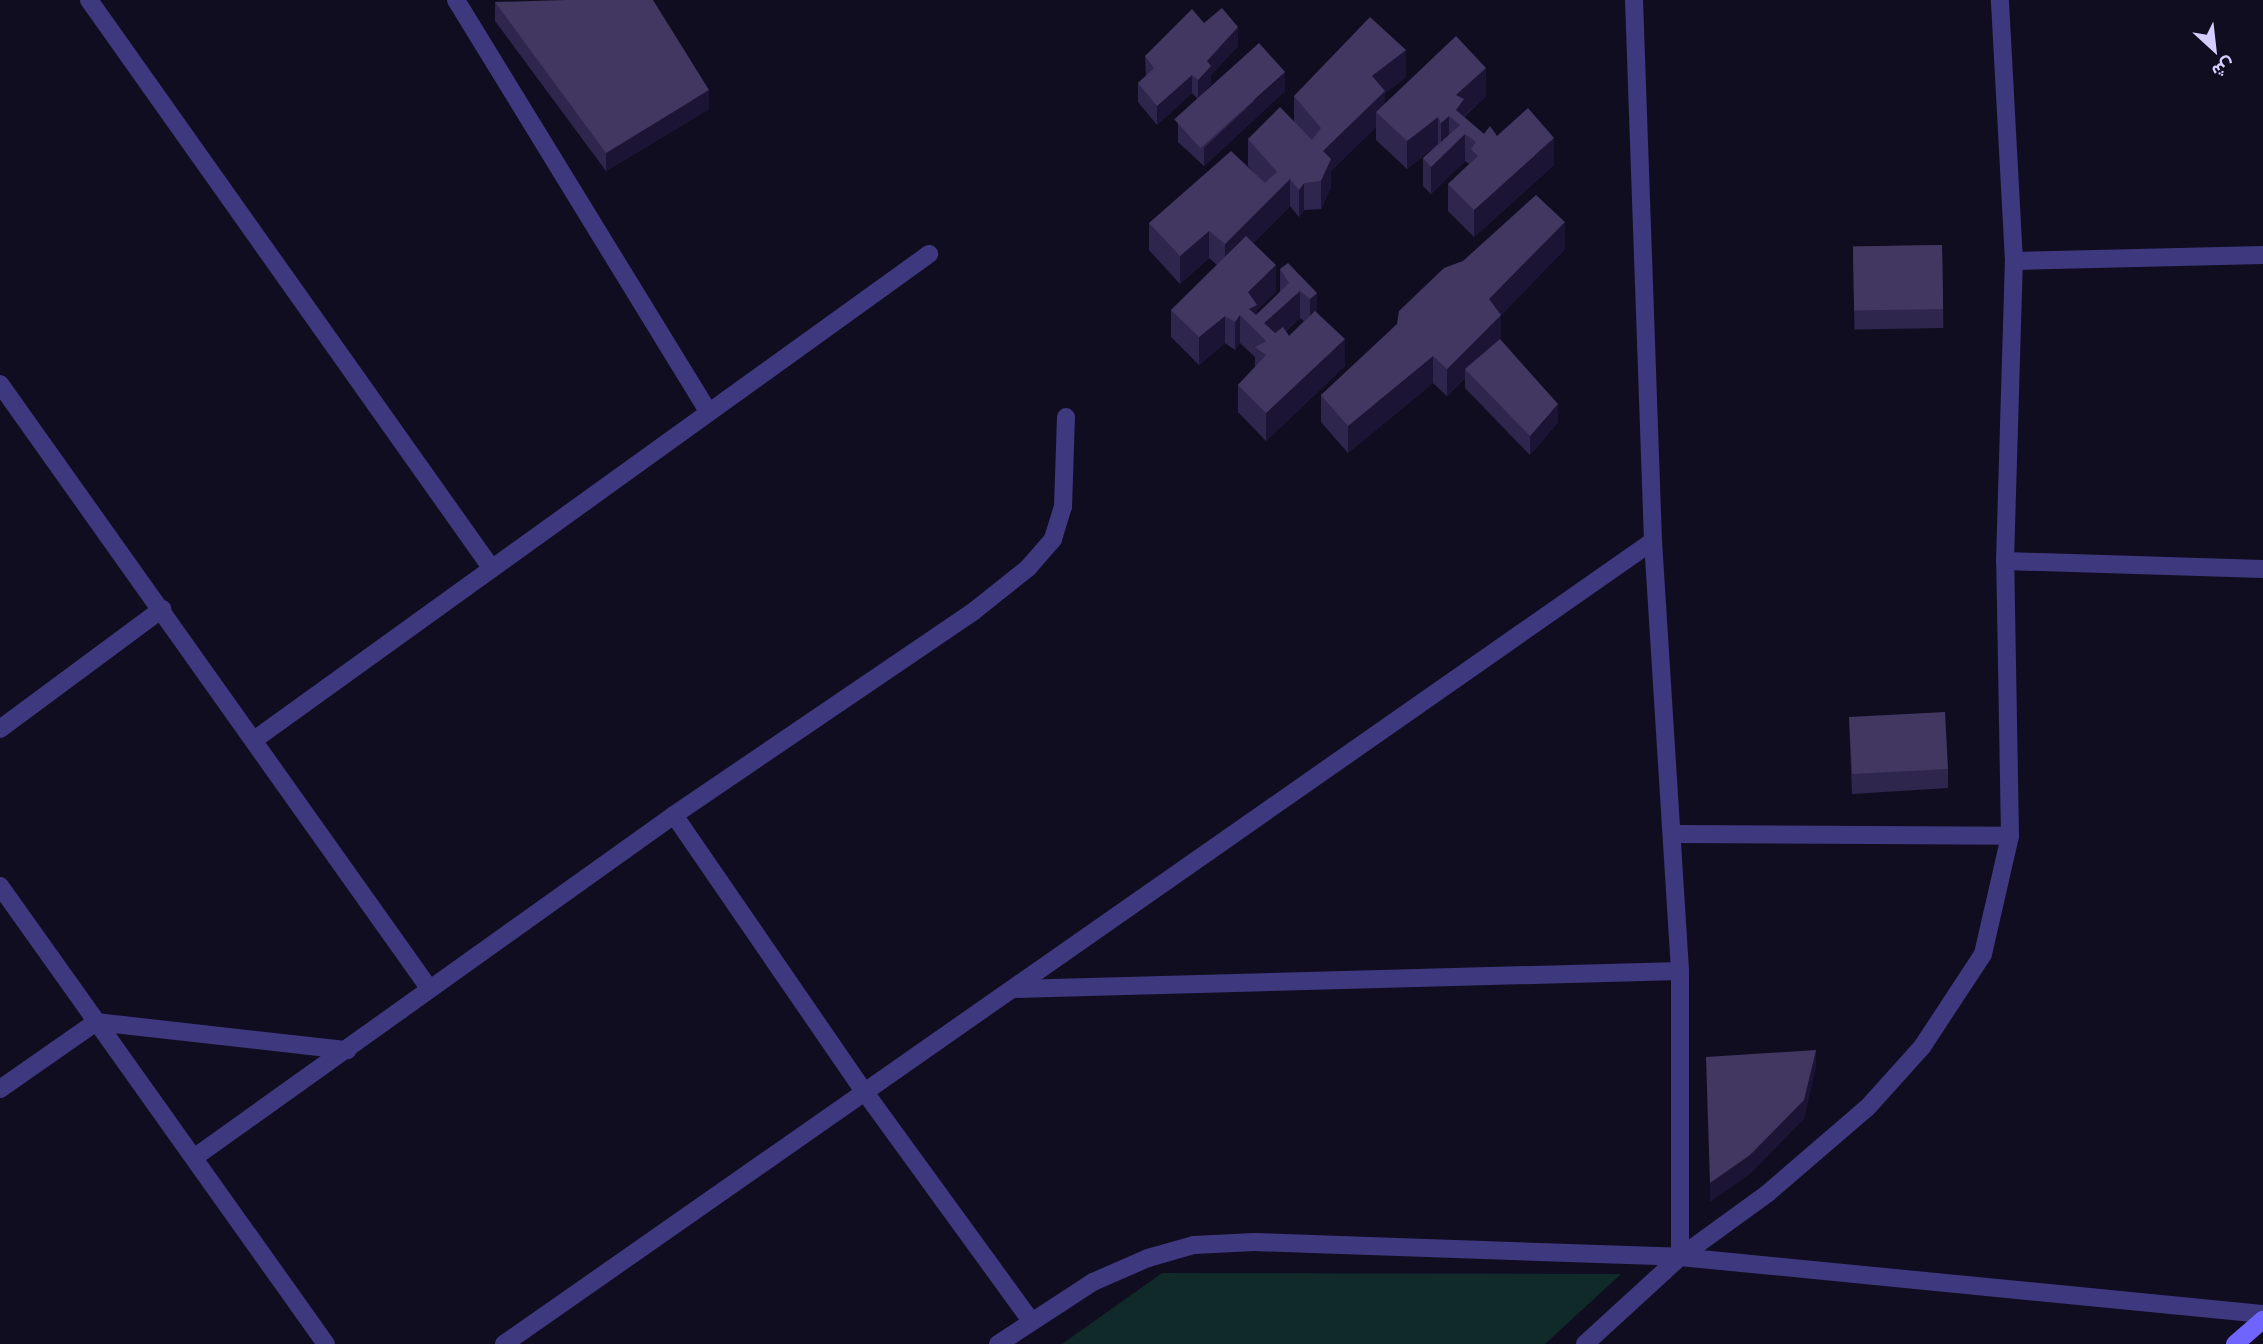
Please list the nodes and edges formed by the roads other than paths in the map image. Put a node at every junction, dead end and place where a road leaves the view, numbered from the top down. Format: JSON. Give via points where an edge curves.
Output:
{"nodes":[{"id":1,"x":89,"y":0,"type":"edge"},
{"id":2,"x":456,"y":0,"type":"edge"},
{"id":3,"x":1634,"y":0,"type":"edge"},
{"id":4,"x":2000,"y":0,"type":"edge"},
{"id":5,"x":929,"y":254,"type":"dead end"},
{"id":6,"x":2263,"y":255,"type":"edge"},
{"id":7,"x":2014,"y":261,"type":"junction"},
{"id":8,"x":0,"y":384,"type":"edge"},
{"id":9,"x":708,"y":412,"type":"junction"},
{"id":10,"x":1066,"y":417,"type":"dead end"},
{"id":11,"x":1653,"y":541,"type":"junction"},
{"id":12,"x":2005,"y":561,"type":"junction"},
{"id":13,"x":492,"y":569,"type":"junction"},
{"id":14,"x":2263,"y":569,"type":"edge"},
{"id":15,"x":162,"y":609,"type":"junction"},
{"id":16,"x":0,"y":729,"type":"edge"},
{"id":17,"x":254,"y":740,"type":"junction"},
{"id":18,"x":674,"y":815,"type":"junction"},
{"id":19,"x":1674,"y":834,"type":"junction"},
{"id":20,"x":2010,"y":836,"type":"junction"},
{"id":21,"x":0,"y":886,"type":"edge"},
{"id":22,"x":1679,"y":971,"type":"junction"},
{"id":23,"x":429,"y":988,"type":"junction"},
{"id":24,"x":1013,"y":989,"type":"junction"},
{"id":25,"x":96,"y":1022,"type":"junction"},
{"id":26,"x":347,"y":1050,"type":"junction"},
{"id":27,"x":0,"y":1089,"type":"edge"},
{"id":28,"x":864,"y":1091,"type":"junction"},
{"id":29,"x":195,"y":1157,"type":"junction"},
{"id":30,"x":1680,"y":1257,"type":"junction"},
{"id":31,"x":2263,"y":1314,"type":"edge"},
{"id":32,"x":2263,"y":1320,"type":"edge"},
{"id":33,"x":1031,"y":1321,"type":"junction"},
{"id":34,"x":326,"y":1344,"type":"edge"},
{"id":35,"x":504,"y":1344,"type":"edge"},
{"id":36,"x":998,"y":1344,"type":"edge"},
{"id":37,"x":1585,"y":1344,"type":"edge"},
{"id":38,"x":2235,"y":1344,"type":"edge"}],
"edges":[{"from":1,"to":13,"type":"street"},
{"from":2,"to":9,"type":"street"},
{"from":3,"to":11,"type":"street"},
{"from":4,"to":7,"type":"street"},
{"from":5,"to":9,"type":"street"},
{"from":6,"to":7,"type":"street"},
{"from":7,"to":12,"type":"street"},
{"from":8,"to":15,"type":"street"},
{"from":9,"to":13,"type":"street"},
{"from":10,"to":18,"type":"street","via":[[1063,508],[1053,539],[1028,568],[974,611]]},
{"from":11,"to":19,"type":"street"},
{"from":11,"to":24,"type":"street"},
{"from":12,"to":14,"type":"street"},
{"from":12,"to":20,"type":"street"},
{"from":13,"to":17,"type":"street"},
{"from":15,"to":16,"type":"street"},
{"from":15,"to":17,"type":"street"},
{"from":17,"to":23,"type":"street"},
{"from":18,"to":23,"type":"street"},
{"from":18,"to":28,"type":"street"},
{"from":19,"to":20,"type":"street"},
{"from":19,"to":22,"type":"street"},
{"from":20,"to":30,"type":"street","via":[[1983,954],[1922,1046],[1858,1115],[1768,1193]]},
{"from":21,"to":25,"type":"street"},
{"from":22,"to":24,"type":"street"},
{"from":22,"to":30,"type":"street"},
{"from":23,"to":26,"type":"street"},
{"from":24,"to":28,"type":"street"},
{"from":25,"to":26,"type":"street"},
{"from":25,"to":27,"type":"street"},
{"from":25,"to":29,"type":"street"},
{"from":26,"to":29,"type":"street"},
{"from":28,"to":33,"type":"street"},
{"from":28,"to":35,"type":"street"},
{"from":29,"to":34,"type":"street"},
{"from":30,"to":31,"type":"street"},
{"from":30,"to":33,"type":"street","via":[[1254,1242],[1194,1245],[1148,1258],[1093,1282]]},
{"from":30,"to":37,"type":"street"},
{"from":32,"to":38,"type":"street"},
{"from":33,"to":36,"type":"street"}]}
